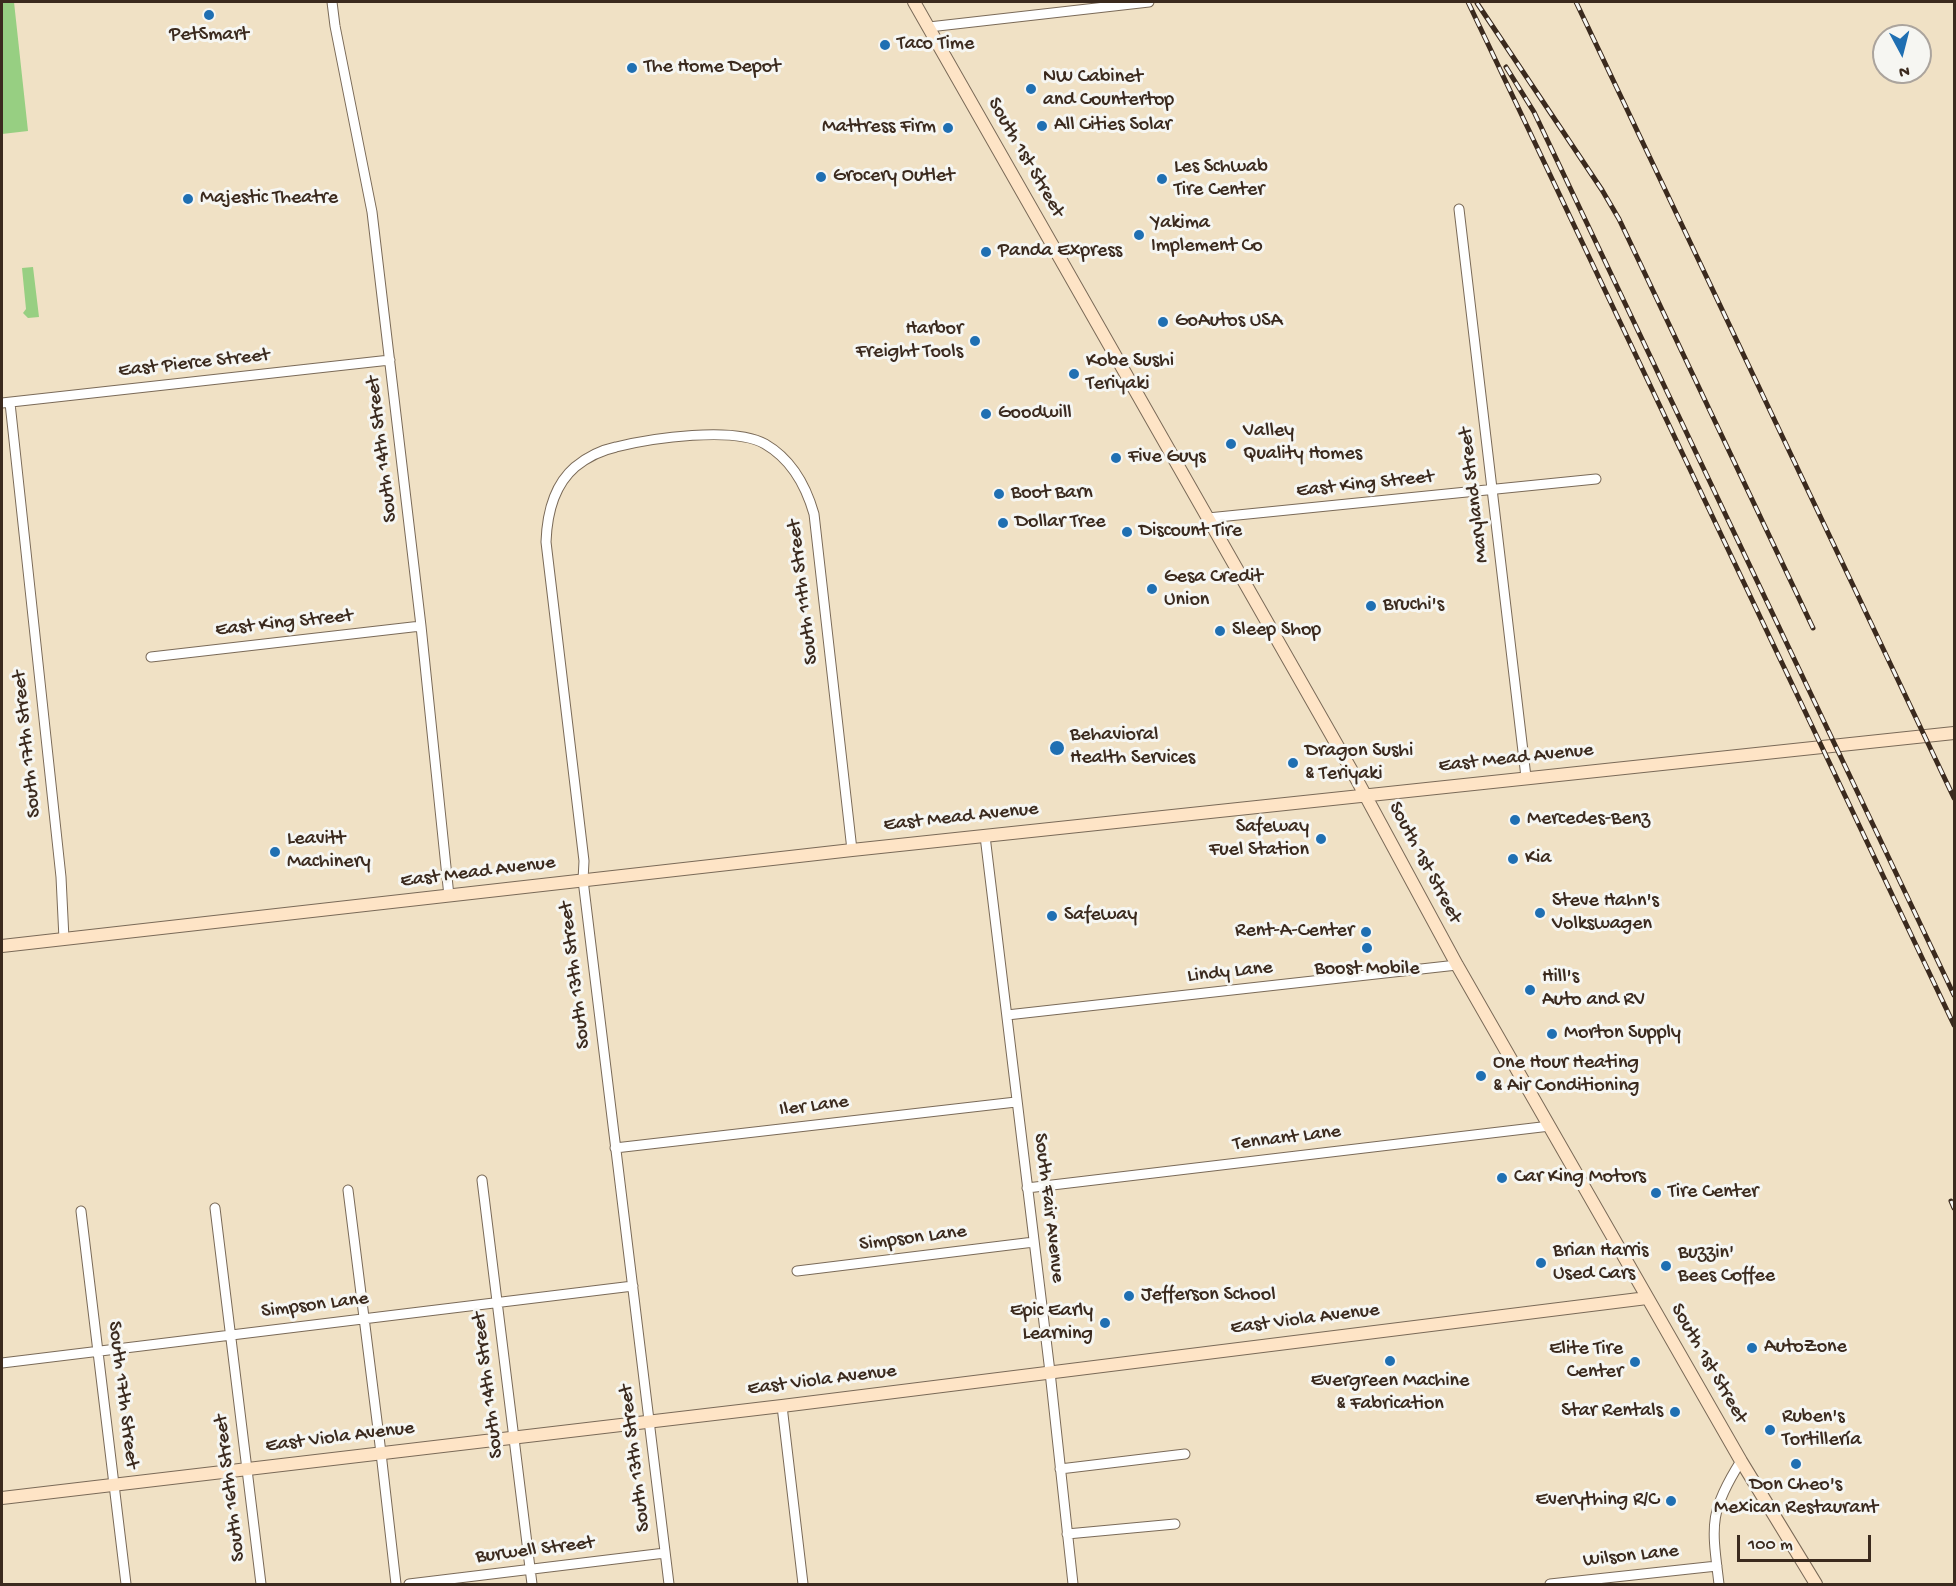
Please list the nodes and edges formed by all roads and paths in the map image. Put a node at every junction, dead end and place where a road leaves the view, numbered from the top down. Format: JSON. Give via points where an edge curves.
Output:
{"nodes":[{"id":1,"x":332,"y":2,"type":"edge"},
{"id":2,"x":914,"y":2,"type":"edge"},
{"id":3,"x":1149,"y":2,"type":"edge"},
{"id":4,"x":929,"y":27,"type":"junction"},
{"id":5,"x":1459,"y":209,"type":"dead end"},
{"id":6,"x":390,"y":360,"type":"junction"},
{"id":7,"x":6,"y":403,"type":"edge"},
{"id":8,"x":668,"y":439,"type":"joint"},
{"id":9,"x":1596,"y":479,"type":"dead end"},
{"id":10,"x":1493,"y":490,"type":"junction"},
{"id":11,"x":1208,"y":518,"type":"junction"},
{"id":12,"x":422,"y":626,"type":"junction"},
{"id":13,"x":151,"y":657,"type":"dead end"},
{"id":14,"x":1954,"y":733,"type":"edge"},
{"id":15,"x":1526,"y":777,"type":"junction"},
{"id":16,"x":1365,"y":795,"type":"junction"},
{"id":17,"x":985,"y":836,"type":"junction"},
{"id":18,"x":852,"y":850,"type":"junction"},
{"id":19,"x":583,"y":880,"type":"junction"},
{"id":20,"x":449,"y":896,"type":"junction"},
{"id":21,"x":64,"y":939,"type":"junction"},
{"id":22,"x":2,"y":946,"type":"edge"},
{"id":23,"x":1457,"y":966,"type":"junction"},
{"id":24,"x":1007,"y":1015,"type":"junction"},
{"id":25,"x":1016,"y":1102,"type":"junction"},
{"id":26,"x":1550,"y":1126,"type":"junction"},
{"id":27,"x":615,"y":1148,"type":"junction"},
{"id":28,"x":482,"y":1180,"type":"dead end"},
{"id":29,"x":1027,"y":1188,"type":"junction"},
{"id":30,"x":348,"y":1190,"type":"dead end"},
{"id":31,"x":215,"y":1208,"type":"dead end"},
{"id":32,"x":81,"y":1211,"type":"dead end"},
{"id":33,"x":1034,"y":1242,"type":"junction"},
{"id":34,"x":797,"y":1270,"type":"dead end"},
{"id":35,"x":633,"y":1286,"type":"junction"},
{"id":36,"x":1647,"y":1298,"type":"junction"},
{"id":37,"x":497,"y":1302,"type":"junction"},
{"id":38,"x":365,"y":1319,"type":"junction"},
{"id":39,"x":230,"y":1335,"type":"junction"},
{"id":40,"x":98,"y":1352,"type":"junction"},
{"id":41,"x":2,"y":1363,"type":"edge"},
{"id":42,"x":1050,"y":1372,"type":"junction"},
{"id":43,"x":782,"y":1406,"type":"junction"},
{"id":44,"x":650,"y":1421,"type":"junction"},
{"id":45,"x":513,"y":1437,"type":"junction"},
{"id":46,"x":381,"y":1453,"type":"junction"},
{"id":47,"x":1185,"y":1454,"type":"dead end"},
{"id":48,"x":1742,"y":1461,"type":"junction"},
{"id":49,"x":247,"y":1469,"type":"junction"},
{"id":50,"x":1060,"y":1469,"type":"junction"},
{"id":51,"x":115,"y":1485,"type":"junction"},
{"id":52,"x":2,"y":1498,"type":"edge"},
{"id":53,"x":1175,"y":1524,"type":"dead end"},
{"id":54,"x":1067,"y":1534,"type":"junction"},
{"id":55,"x":665,"y":1553,"type":"junction"},
{"id":56,"x":1717,"y":1566,"type":"junction"},
{"id":57,"x":530,"y":1570,"type":"junction"},
{"id":58,"x":126,"y":1584,"type":"edge"},
{"id":59,"x":261,"y":1584,"type":"edge"},
{"id":60,"x":396,"y":1584,"type":"edge"},
{"id":61,"x":409,"y":1584,"type":"edge"},
{"id":62,"x":532,"y":1584,"type":"edge"},
{"id":63,"x":669,"y":1584,"type":"edge"},
{"id":64,"x":803,"y":1584,"type":"edge"},
{"id":65,"x":1073,"y":1584,"type":"edge"},
{"id":66,"x":1550,"y":1584,"type":"edge"},
{"id":67,"x":1719,"y":1584,"type":"edge"},
{"id":68,"x":1816,"y":1584,"type":"edge"}],
"edges":[{"from":1,"to":6,"type":"street","name":"South 14th Street","via":[[372,212]]},
{"from":2,"to":4,"type":"street","name":"South 1st Street"},
{"from":3,"to":4,"type":"street"},
{"from":4,"to":11,"type":"street","name":"South 1st Street"},
{"from":5,"to":10,"type":"street","name":"Maryland Street"},
{"from":6,"to":7,"type":"street","name":"East Pierce Street"},
{"from":6,"to":12,"type":"street","name":"South 14th Street"},
{"from":7,"to":21,"type":"street","name":"South 17th Street","via":[[61,878]]},
{"from":8,"to":18,"type":"street","name":"South 11th Street","via":[[723,433],[765,444],[786,462],[809,496]]},
{"from":8,"to":19,"type":"street","name":"South 13th Street","via":[[615,447],[574,467],[549,507],[546,542],[584,861]]},
{"from":9,"to":10,"type":"street","name":"East King Street"},
{"from":10,"to":11,"type":"street","name":"East King Street"},
{"from":10,"to":15,"type":"street","name":"Maryland Street"},
{"from":11,"to":16,"type":"street","name":"South 1st Street"},
{"from":12,"to":13,"type":"street","name":"East King Street"},
{"from":12,"to":20,"type":"street","name":"South 14th Street"},
{"from":14,"to":15,"type":"street","name":"East Mead Avenue"},
{"from":15,"to":16,"type":"street","name":"East Mead Avenue"},
{"from":16,"to":17,"type":"street","name":"East Mead Avenue"},
{"from":16,"to":23,"type":"street","name":"South 1st Street"},
{"from":17,"to":18,"type":"street","name":"East Mead Avenue"},
{"from":17,"to":24,"type":"street","name":"South Fair Avenue"},
{"from":18,"to":19,"type":"street","name":"East Mead Avenue"},
{"from":19,"to":20,"type":"street","name":"East Mead Avenue"},
{"from":19,"to":27,"type":"street","name":"South 13th Street"},
{"from":20,"to":21,"type":"street","name":"East Mead Avenue"},
{"from":21,"to":22,"type":"street","name":"East Mead Avenue"},
{"from":23,"to":24,"type":"street","name":"Lindy Lane"},
{"from":23,"to":26,"type":"street","name":"South 1st Street"},
{"from":24,"to":25,"type":"street","name":"South Fair Avenue"},
{"from":25,"to":27,"type":"street","name":"Iler Lane"},
{"from":25,"to":29,"type":"street","name":"South Fair Avenue"},
{"from":26,"to":29,"type":"street","name":"Tennant Lane"},
{"from":26,"to":36,"type":"street","name":"South 1st Street"},
{"from":27,"to":35,"type":"street","name":"South 13th Street"},
{"from":28,"to":37,"type":"street","name":"South 14th Street"},
{"from":29,"to":33,"type":"street","name":"South Fair Avenue"},
{"from":30,"to":38,"type":"street"},
{"from":31,"to":39,"type":"street","name":"South 16th Street"},
{"from":32,"to":40,"type":"street","name":"South 17th Street"},
{"from":33,"to":34,"type":"street","name":"Simpson Lane"},
{"from":33,"to":42,"type":"street","name":"South Fair Avenue"},
{"from":35,"to":37,"type":"street","name":"Simpson Lane"},
{"from":35,"to":44,"type":"street","name":"South 13th Street"},
{"from":36,"to":42,"type":"street","name":"East Viola Avenue"},
{"from":36,"to":48,"type":"street","name":"South 1st Street"},
{"from":37,"to":38,"type":"street","name":"Simpson Lane"},
{"from":37,"to":45,"type":"street","name":"South 14th Street"},
{"from":38,"to":39,"type":"street","name":"Simpson Lane"},
{"from":38,"to":46,"type":"street"},
{"from":39,"to":40,"type":"street","name":"Simpson Lane"},
{"from":39,"to":49,"type":"street","name":"South 16th Street"},
{"from":40,"to":41,"type":"street","name":"Simpson Lane"},
{"from":40,"to":51,"type":"street","name":"South 17th Street"},
{"from":42,"to":43,"type":"street","name":"East Viola Avenue"},
{"from":42,"to":50,"type":"street","name":"South Fair Avenue"},
{"from":43,"to":44,"type":"street","name":"East Viola Avenue"},
{"from":43,"to":64,"type":"street"},
{"from":44,"to":45,"type":"street","name":"East Viola Avenue"},
{"from":44,"to":55,"type":"street","name":"South 13th Street"},
{"from":45,"to":46,"type":"street","name":"East Viola Avenue"},
{"from":45,"to":57,"type":"street","name":"South 14th Street"},
{"from":46,"to":49,"type":"street","name":"East Viola Avenue"},
{"from":46,"to":60,"type":"street"},
{"from":47,"to":50,"type":"street"},
{"from":48,"to":56,"type":"street","via":[[1714,1514]]},
{"from":48,"to":68,"type":"street","name":"South 1st Street"},
{"from":49,"to":51,"type":"street","name":"East Viola Avenue"},
{"from":49,"to":59,"type":"street","name":"South 16th Street"},
{"from":50,"to":54,"type":"street","name":"South Fair Avenue"},
{"from":51,"to":52,"type":"street","name":"East Viola Avenue"},
{"from":51,"to":58,"type":"street","name":"South 17th Street"},
{"from":53,"to":54,"type":"street"},
{"from":54,"to":65,"type":"street","name":"South Fair Avenue"},
{"from":55,"to":57,"type":"street","name":"Burwell Street"},
{"from":55,"to":63,"type":"street","name":"South 13th Street"},
{"from":56,"to":66,"type":"street","name":"Wilson Lane"},
{"from":56,"to":67,"type":"street"},
{"from":57,"to":61,"type":"street","name":"Burwell Street"},
{"from":57,"to":62,"type":"street","name":"South 14th Street"}]}
